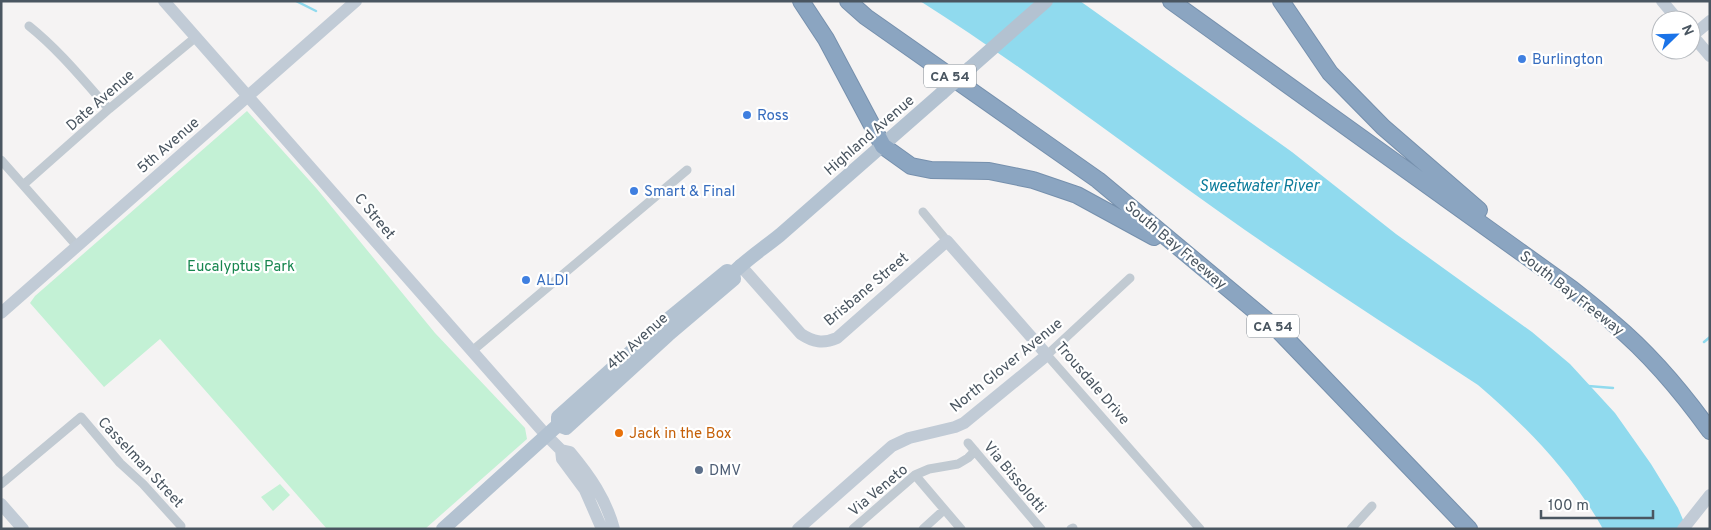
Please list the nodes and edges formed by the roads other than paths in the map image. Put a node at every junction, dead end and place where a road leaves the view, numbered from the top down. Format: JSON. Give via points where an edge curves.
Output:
{"nodes":[{"id":1,"x":164,"y":1,"type":"edge"},
{"id":2,"x":356,"y":1,"type":"edge"},
{"id":3,"x":801,"y":1,"type":"edge"},
{"id":4,"x":848,"y":1,"type":"edge"},
{"id":5,"x":1046,"y":1,"type":"edge"},
{"id":6,"x":1171,"y":1,"type":"edge"},
{"id":7,"x":1281,"y":1,"type":"edge"},
{"id":8,"x":30,"y":26,"type":"dead end"},
{"id":9,"x":196,"y":37,"type":"junction"},
{"id":10,"x":1701,"y":46,"type":"edge"},
{"id":11,"x":1710,"y":56,"type":"edge"},
{"id":12,"x":248,"y":97,"type":"junction"},
{"id":13,"x":109,"y":109,"type":"junction"},
{"id":14,"x":883,"y":146,"type":"junction"},
{"id":15,"x":1,"y":160,"type":"edge"},
{"id":16,"x":687,"y":170,"type":"dead end"},
{"id":17,"x":23,"y":185,"type":"junction"},
{"id":18,"x":923,"y":212,"type":"dead end"},
{"id":19,"x":947,"y":240,"type":"junction"},
{"id":20,"x":77,"y":246,"type":"junction"},
{"id":21,"x":1513,"y":246,"type":"junction"},
{"id":22,"x":759,"y":252,"type":"joint"},
{"id":23,"x":1199,"y":264,"type":"junction"},
{"id":24,"x":737,"y":269,"type":"junction"},
{"id":25,"x":1130,"y":278,"type":"dead end"},
{"id":26,"x":1,"y":314,"type":"edge"},
{"id":27,"x":472,"y":351,"type":"junction"},
{"id":28,"x":1047,"y":355,"type":"junction"},
{"id":29,"x":1710,"y":431,"type":"edge"},
{"id":30,"x":546,"y":435,"type":"junction"},
{"id":31,"x":968,"y":443,"type":"dead end"},
{"id":32,"x":561,"y":450,"type":"junction"},
{"id":33,"x":975,"y":451,"type":"junction"},
{"id":34,"x":915,"y":474,"type":"junction"},
{"id":35,"x":1,"y":484,"type":"edge"},
{"id":36,"x":1710,"y":495,"type":"edge"},
{"id":37,"x":1,"y":504,"type":"edge"},
{"id":38,"x":1372,"y":506,"type":"dead end"},
{"id":39,"x":944,"y":510,"type":"junction"},
{"id":40,"x":182,"y":526,"type":"dead end"},
{"id":41,"x":23,"y":529,"type":"edge"},
{"id":42,"x":443,"y":529,"type":"edge"},
{"id":43,"x":602,"y":529,"type":"edge"},
{"id":44,"x":614,"y":529,"type":"edge"},
{"id":45,"x":798,"y":529,"type":"edge"},
{"id":46,"x":853,"y":529,"type":"edge"},
{"id":47,"x":923,"y":529,"type":"edge"},
{"id":48,"x":961,"y":529,"type":"edge"},
{"id":49,"x":1041,"y":529,"type":"edge"},
{"id":50,"x":1200,"y":529,"type":"edge"},
{"id":51,"x":1351,"y":529,"type":"edge"},
{"id":52,"x":1469,"y":529,"type":"edge"},
{"id":53,"x":1683,"y":529,"type":"edge"}],
"edges":[{"from":1,"to":9,"type":"street","name":"C Street"},
{"from":2,"to":12,"type":"street","name":"5th Avenue"},
{"from":3,"to":14,"type":"highway","via":[[826,39]]},
{"from":4,"to":23,"type":"highway","name":"South Bay Freeway","number":"CA 54","via":[[1098,180]]},
{"from":5,"to":14,"type":"main road","name":"Highland Avenue","bridge":true},
{"from":6,"to":21,"type":"highway","name":"South Bay Freeway"},
{"from":7,"to":21,"type":"highway","via":[[1330,73],[1383,127],[1493,222]]},
{"from":8,"to":13,"type":"street"},
{"from":9,"to":12,"type":"street","name":"C Street"},
{"from":9,"to":13,"type":"street","name":"Date Avenue"},
{"from":10,"to":11,"type":"street"},
{"from":12,"to":20,"type":"street","name":"5th Avenue"},
{"from":12,"to":27,"type":"street","name":"C Street"},
{"from":13,"to":17,"type":"street","name":"Date Avenue"},
{"from":14,"to":22,"type":"main road","name":"Highland Avenue"},
{"from":14,"to":23,"type":"highway","via":[[911,166],[931,170],[989,171],[1033,180],[1077,195]]},
{"from":15,"to":17,"type":"street"},
{"from":16,"to":27,"type":"street"},
{"from":17,"to":20,"type":"street"},
{"from":18,"to":19,"type":"street","name":"Trousdale Drive"},
{"from":19,"to":24,"type":"street","name":"Brisbane Street","via":[[837,338],[823,342],[801,334]]},
{"from":19,"to":28,"type":"street","name":"Trousdale Drive"},
{"from":20,"to":26,"type":"street","name":"5th Avenue"},
{"from":21,"to":29,"type":"highway","name":"South Bay Freeway","via":[[1615,324],[1661,370]]},
{"from":22,"to":24,"type":"main road","name":"4th Avenue"},
{"from":23,"to":52,"type":"highway","name":"South Bay Freeway","number":"CA 54","via":[[1278,330]]},
{"from":24,"to":30,"type":"main road","name":"4th Avenue","via":[[734,279],[566,428],[558,425]]},
{"from":25,"to":28,"type":"street","name":"North Glover Avenue"},
{"from":27,"to":30,"type":"street","name":"C Street"},
{"from":28,"to":45,"type":"street","name":"North Glover Avenue","via":[[964,423],[892,446]]},
{"from":28,"to":50,"type":"street","name":"Trousdale Drive"},
{"from":30,"to":32,"type":"street","name":"C Street"},
{"from":30,"to":42,"type":"main road","name":"4th Avenue"},
{"from":31,"to":33,"type":"street","name":"Via Bissolotti"},
{"from":32,"to":43,"type":"street","name":"C Street","via":[[562,459],[585,490]]},
{"from":32,"to":44,"type":"street","name":"C Street","via":[[570,452],[596,487],[608,508]]},
{"from":33,"to":34,"type":"street","name":"Via Veneto","via":[[958,464]]},
{"from":33,"to":49,"type":"street","name":"Via Bissolotti"},
{"from":34,"to":39,"type":"street"},
{"from":34,"to":46,"type":"street","name":"Via Veneto"},
{"from":35,"to":40,"type":"street","name":"Casselman Street","via":[[81,417],[120,463]]},
{"from":36,"to":53,"type":"street"},
{"from":37,"to":41,"type":"street"},
{"from":38,"to":51,"type":"street"},
{"from":39,"to":47,"type":"street"},
{"from":39,"to":48,"type":"street"}]}
